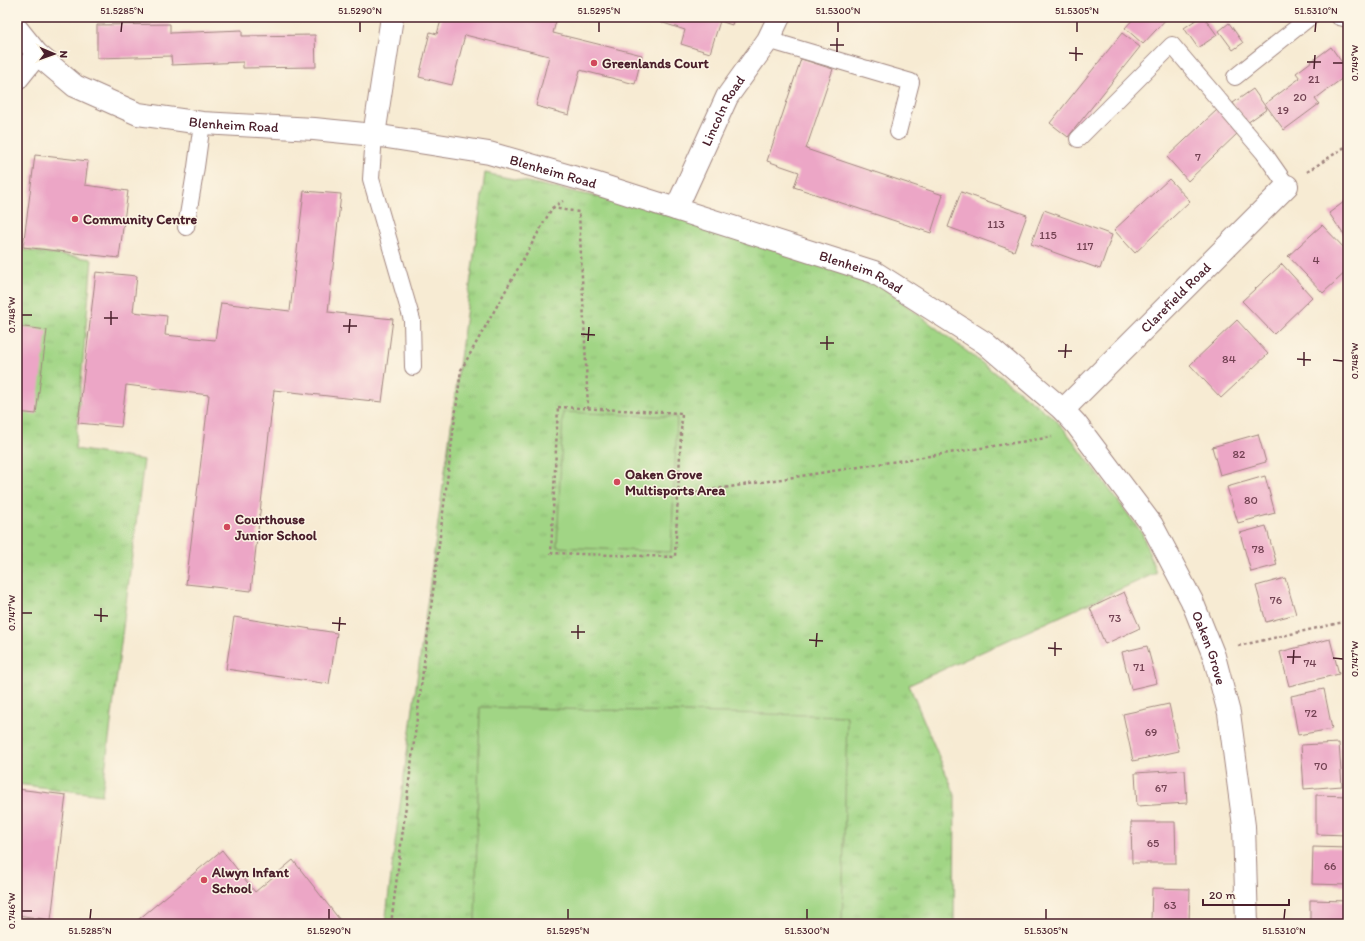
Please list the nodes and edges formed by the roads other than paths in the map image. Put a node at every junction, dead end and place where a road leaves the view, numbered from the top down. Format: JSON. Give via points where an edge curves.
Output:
{"nodes":[{"id":1,"x":392,"y":17,"type":"edge"},
{"id":2,"x":779,"y":17,"type":"edge"},
{"id":3,"x":1310,"y":17,"type":"edge"},
{"id":4,"x":1339,"y":17,"type":"edge"},
{"id":5,"x":1348,"y":19,"type":"edge"},
{"id":6,"x":17,"y":29,"type":"edge"},
{"id":7,"x":768,"y":40,"type":"junction"},
{"id":8,"x":37,"y":54,"type":"junction"},
{"id":9,"x":1234,"y":77,"type":"dead end"},
{"id":10,"x":17,"y":79,"type":"edge"},
{"id":11,"x":202,"y":123,"type":"junction"},
{"id":12,"x":898,"y":132,"type":"dead end"},
{"id":13,"x":374,"y":135,"type":"junction"},
{"id":14,"x":1078,"y":139,"type":"dead end"},
{"id":15,"x":1287,"y":186,"type":"joint"},
{"id":16,"x":676,"y":209,"type":"junction"},
{"id":17,"x":186,"y":227,"type":"dead end"},
{"id":18,"x":413,"y":367,"type":"dead end"},
{"id":19,"x":1070,"y":417,"type":"junction"},
{"id":20,"x":1247,"y":924,"type":"edge"}],
"edges":[{"from":1,"to":13,"type":"street"},
{"from":2,"to":7,"type":"street","name":"Lincoln Road"},
{"from":3,"to":9,"type":"lane"},
{"from":4,"to":5,"type":"lane"},
{"from":6,"to":8,"type":"street","name":"Blenheim Road"},
{"from":7,"to":12,"type":"lane","via":[[911,82]]},
{"from":7,"to":16,"type":"street","name":"Lincoln Road","via":[[727,97]]},
{"from":8,"to":10,"type":"street"},
{"from":8,"to":11,"type":"street","name":"Blenheim Road","via":[[75,86],[138,114]]},
{"from":11,"to":13,"type":"street","name":"Blenheim Road"},
{"from":11,"to":17,"type":"lane"},
{"from":13,"to":16,"type":"street","name":"Blenheim Road","via":[[489,153]]},
{"from":13,"to":18,"type":"lane","via":[[371,179],[412,320]]},
{"from":14,"to":15,"type":"lane","via":[[1172,45],[1264,153]]},
{"from":15,"to":19,"type":"street","name":"Clarefield Road"},
{"from":16,"to":19,"type":"street","name":"Blenheim Road","via":[[874,272],[985,343]]},
{"from":19,"to":20,"type":"street","name":"Oaken Grove","via":[[1152,525],[1192,601],[1214,656],[1229,714],[1244,826]]}]}
